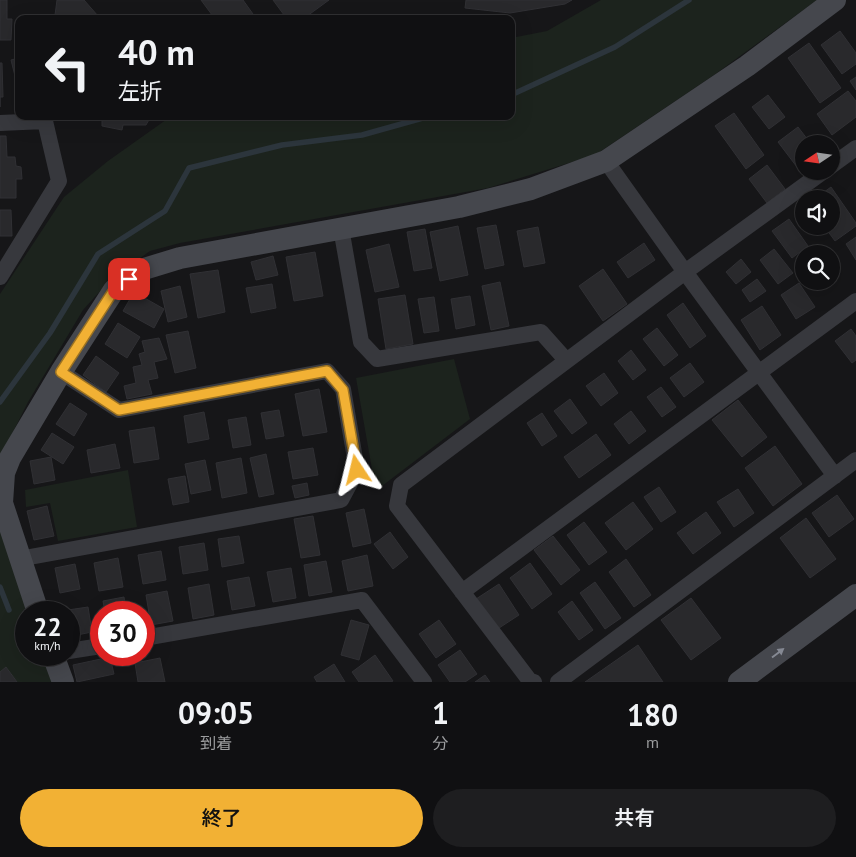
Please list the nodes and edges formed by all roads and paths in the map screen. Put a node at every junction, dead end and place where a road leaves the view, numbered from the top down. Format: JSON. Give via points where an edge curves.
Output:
{"nodes":[{"id":1,"x":835,"y":0,"type":"edge"},
{"id":2,"x":0,"y":123,"type":"edge"},
{"id":3,"x":856,"y":148,"type":"edge"},
{"id":4,"x":840,"y":160,"type":"edge"},
{"id":5,"x":606,"y":161,"type":"junction"},
{"id":6,"x":812,"y":180,"type":"edge"},
{"id":7,"x":341,"y":228,"type":"junction"},
{"id":8,"x":8,"y":254,"type":"edge"},
{"id":9,"x":685,"y":272,"type":"junction"},
{"id":10,"x":0,"y":277,"type":"edge"},
{"id":11,"x":856,"y":301,"type":"edge"},
{"id":12,"x":566,"y":360,"type":"junction"},
{"id":13,"x":61,"y":372,"type":"junction"},
{"id":14,"x":759,"y":372,"type":"junction"},
{"id":15,"x":856,"y":460,"type":"edge"},
{"id":16,"x":835,"y":476,"type":"junction"},
{"id":17,"x":19,"y":558,"type":"junction"},
{"id":18,"x":462,"y":592,"type":"junction"},
{"id":19,"x":856,"y":595,"type":"edge"},
{"id":20,"x":34,"y":601,"type":"edge"},
{"id":21,"x":155,"y":636,"type":"edge"},
{"id":22,"x":57,"y":666,"type":"edge"},
{"id":23,"x":63,"y":682,"type":"edge"},
{"id":24,"x":424,"y":682,"type":"edge"},
{"id":25,"x":534,"y":682,"type":"edge"},
{"id":26,"x":558,"y":682,"type":"edge"},
{"id":27,"x":739,"y":682,"type":"edge"}],
"edges":[{"from":1,"to":5,"type":"street","via":[[747,66]]},
{"from":2,"to":8,"type":"street","via":[[45,121],[59,181]]},
{"from":3,"to":4,"type":"street"},
{"from":5,"to":7,"type":"street","via":[[531,189],[459,208]]},
{"from":5,"to":9,"type":"street"},
{"from":6,"to":9,"type":"street"},
{"from":7,"to":12,"type":"street","via":[[361,342],[376,359],[541,332]]},
{"from":7,"to":13,"type":"street","via":[[180,258],[144,269],[114,290]]},
{"from":8,"to":10,"type":"street"},
{"from":9,"to":12,"type":"street"},
{"from":9,"to":14,"type":"street"},
{"from":11,"to":14,"type":"street"},
{"from":12,"to":18,"type":"street","via":[[401,485],[397,506]]},
{"from":13,"to":17,"type":"street","via":[[4,473],[2,503]]},
{"from":13,"to":17,"type":"street","via":[[119,410],[327,371],[343,390],[357,470],[340,500]]},
{"from":14,"to":16,"type":"street"},
{"from":14,"to":18,"type":"street"},
{"from":15,"to":16,"type":"street"},
{"from":16,"to":26,"type":"street"},
{"from":17,"to":20,"type":"street"},
{"from":18,"to":25,"type":"street"},
{"from":27,"to":19,"type":"street","one_way":true},
{"from":21,"to":24,"type":"street","via":[[362,600]]},
{"from":22,"to":23,"type":"street"}]}
